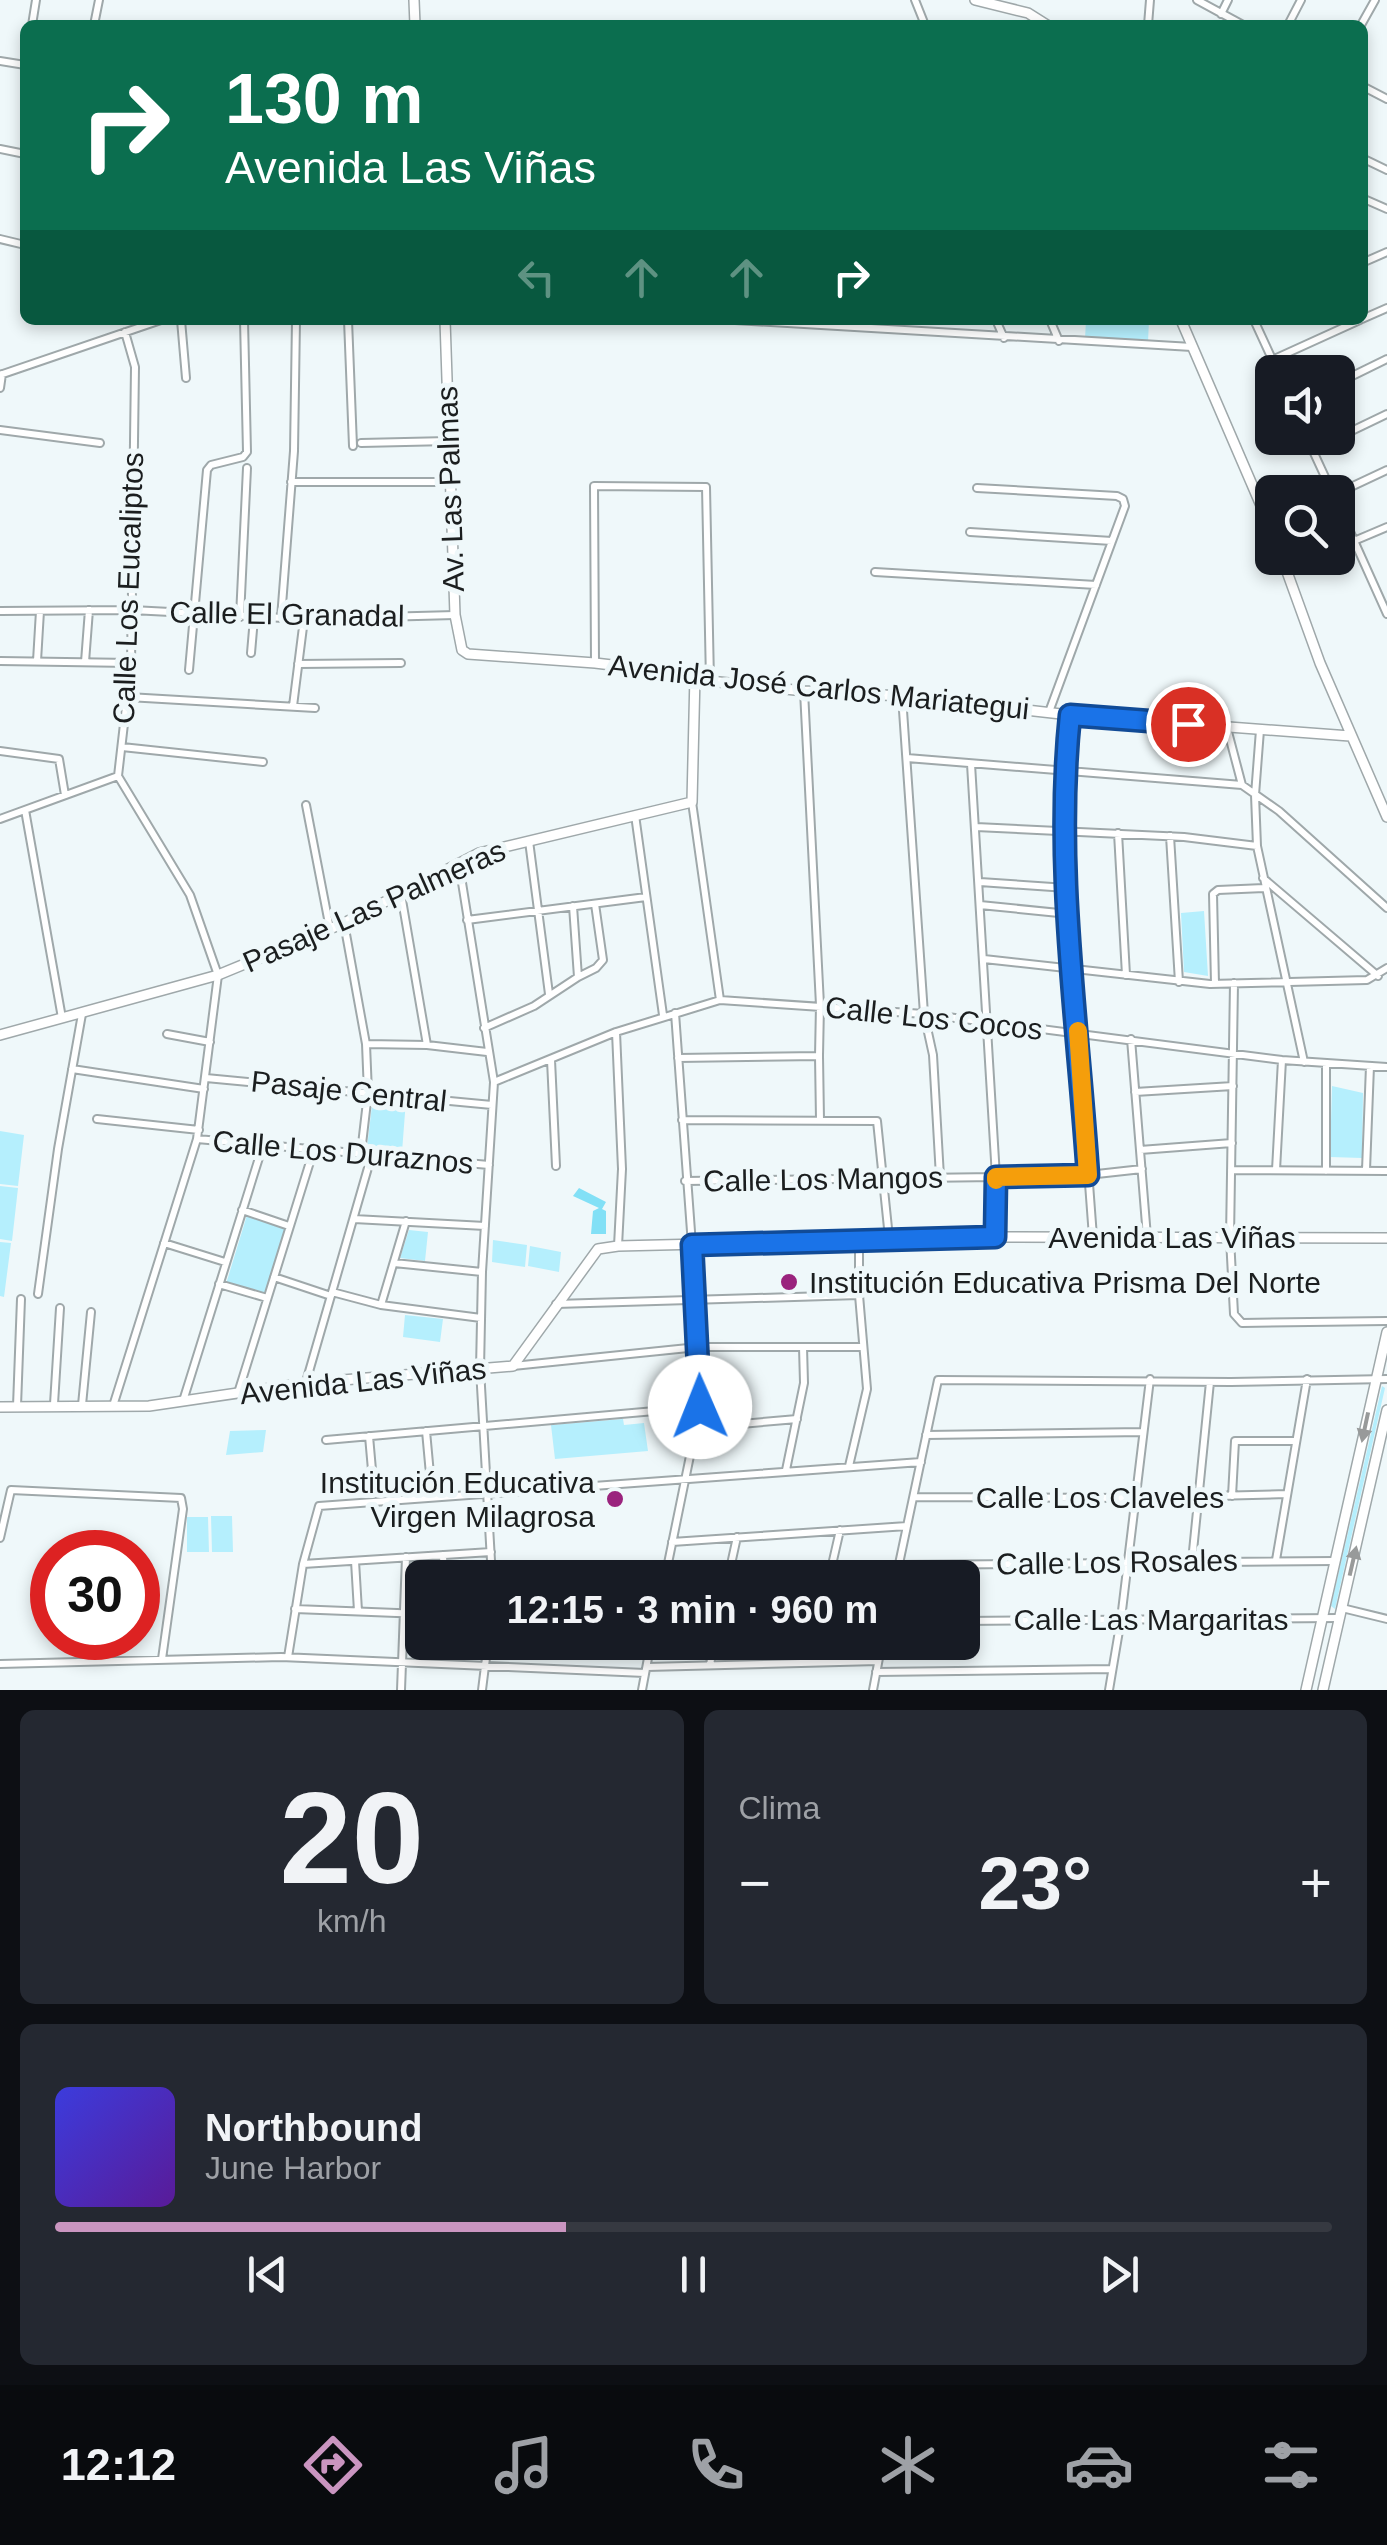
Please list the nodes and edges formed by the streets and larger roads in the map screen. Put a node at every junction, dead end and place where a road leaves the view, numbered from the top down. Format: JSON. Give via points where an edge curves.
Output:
{"nodes":[{"id":1,"x":975,"y":0,"type":"edge"},
{"id":2,"x":1197,"y":0,"type":"edge"},
{"id":3,"x":1228,"y":0,"type":"edge"},
{"id":4,"x":1221,"y":14,"type":"junction"},
{"id":5,"x":1040,"y":20,"type":"edge"},
{"id":6,"x":1233,"y":20,"type":"edge"},
{"id":7,"x":145,"y":325,"type":"edge"},
{"id":8,"x":181,"y":325,"type":"edge"},
{"id":9,"x":244,"y":325,"type":"edge"},
{"id":10,"x":296,"y":325,"type":"edge"},
{"id":11,"x":348,"y":325,"type":"edge"},
{"id":12,"x":444,"y":325,"type":"edge"},
{"id":13,"x":873,"y":325,"type":"edge"},
{"id":14,"x":922,"y":325,"type":"edge"},
{"id":15,"x":998,"y":325,"type":"edge"},
{"id":16,"x":1052,"y":325,"type":"edge"},
{"id":17,"x":1182,"y":325,"type":"edge"},
{"id":18,"x":1256,"y":325,"type":"edge"},
{"id":19,"x":1348,"y":325,"type":"edge"},
{"id":20,"x":125,"y":332,"type":"junction"},
{"id":21,"x":922,"y":332,"type":"junction"},
{"id":22,"x":1004,"y":338,"type":"junction"},
{"id":23,"x":1059,"y":340,"type":"junction"},
{"id":24,"x":1192,"y":347,"type":"junction"},
{"id":25,"x":1270,"y":355,"type":"edge"},
{"id":26,"x":1283,"y":355,"type":"edge"},
{"id":27,"x":1387,"y":360,"type":"edge"},
{"id":28,"x":1,"y":374,"type":"edge"},
{"id":29,"x":1355,"y":375,"type":"edge"},
{"id":30,"x":186,"y":378,"type":"dead end"},
{"id":31,"x":0,"y":388,"type":"edge"},
{"id":32,"x":1387,"y":414,"type":"edge"},
{"id":33,"x":1355,"y":429,"type":"edge"},
{"id":34,"x":0,"y":430,"type":"edge"},
{"id":35,"x":449,"y":441,"type":"junction"},
{"id":36,"x":100,"y":444,"type":"dead end"},
{"id":37,"x":247,"y":468,"type":"dead end"},
{"id":38,"x":1387,"y":470,"type":"edge"},
{"id":39,"x":291,"y":482,"type":"junction"},
{"id":40,"x":450,"y":482,"type":"junction"},
{"id":41,"x":1355,"y":484,"type":"edge"},
{"id":42,"x":976,"y":488,"type":"dead end"},
{"id":43,"x":1255,"y":489,"type":"edge"},
{"id":44,"x":1387,"y":527,"type":"edge"},
{"id":45,"x":970,"y":532,"type":"dead end"},
{"id":46,"x":1112,"y":541,"type":"junction"},
{"id":47,"x":1355,"y":541,"type":"edge"},
{"id":48,"x":1355,"y":543,"type":"edge"},
{"id":49,"x":875,"y":572,"type":"dead end"},
{"id":50,"x":1288,"y":575,"type":"edge"},
{"id":51,"x":1387,"y":580,"type":"edge"},
{"id":52,"x":1096,"y":585,"type":"junction"},
{"id":53,"x":1374,"y":586,"type":"junction"},
{"id":54,"x":89,"y":610,"type":"junction"},
{"id":55,"x":132,"y":610,"type":"junction"},
{"id":56,"x":0,"y":611,"type":"edge"},
{"id":57,"x":40,"y":611,"type":"junction"},
{"id":58,"x":195,"y":614,"type":"junction"},
{"id":59,"x":1387,"y":614,"type":"edge"},
{"id":60,"x":455,"y":615,"type":"junction"},
{"id":61,"x":240,"y":617,"type":"junction"},
{"id":62,"x":254,"y":618,"type":"junction"},
{"id":63,"x":281,"y":618,"type":"junction"},
{"id":64,"x":304,"y":619,"type":"junction"},
{"id":65,"x":251,"y":653,"type":"dead end"},
{"id":66,"x":468,"y":654,"type":"joint"},
{"id":67,"x":0,"y":660,"type":"edge"},
{"id":68,"x":37,"y":661,"type":"junction"},
{"id":69,"x":85,"y":662,"type":"junction"},
{"id":70,"x":130,"y":662,"type":"junction"},
{"id":71,"x":595,"y":662,"type":"junction"},
{"id":72,"x":401,"y":663,"type":"dead end"},
{"id":73,"x":298,"y":664,"type":"junction"},
{"id":74,"x":189,"y":670,"type":"dead end"},
{"id":75,"x":696,"y":675,"type":"junction"},
{"id":76,"x":710,"y":681,"type":"junction"},
{"id":77,"x":804,"y":691,"type":"junction"},
{"id":78,"x":902,"y":696,"type":"junction"},
{"id":79,"x":128,"y":697,"type":"junction"},
{"id":80,"x":293,"y":706,"type":"junction"},
{"id":81,"x":315,"y":708,"type":"dead end"},
{"id":82,"x":1049,"y":713,"type":"junction"},
{"id":83,"x":1070,"y":715,"type":"junction"},
{"id":84,"x":1227,"y":728,"type":"junction"},
{"id":85,"x":1260,"y":730,"type":"junction"},
{"id":86,"x":1350,"y":736,"type":"junction"},
{"id":87,"x":122,"y":747,"type":"junction"},
{"id":88,"x":0,"y":751,"type":"edge"},
{"id":89,"x":907,"y":758,"type":"junction"},
{"id":90,"x":263,"y":762,"type":"dead end"},
{"id":91,"x":971,"y":764,"type":"junction"},
{"id":92,"x":1064,"y":772,"type":"junction"},
{"id":93,"x":118,"y":776,"type":"junction"},
{"id":94,"x":1242,"y":785,"type":"junction"},
{"id":95,"x":1256,"y":794,"type":"junction"},
{"id":96,"x":1382,"y":795,"type":"edge"},
{"id":97,"x":65,"y":796,"type":"junction"},
{"id":98,"x":692,"y":802,"type":"junction"},
{"id":99,"x":306,"y":805,"type":"dead end"},
{"id":100,"x":25,"y":810,"type":"junction"},
{"id":101,"x":635,"y":816,"type":"junction"},
{"id":102,"x":1387,"y":817,"type":"edge"},
{"id":103,"x":0,"y":819,"type":"edge"},
{"id":104,"x":976,"y":827,"type":"junction"},
{"id":105,"x":1066,"y":832,"type":"junction"},
{"id":106,"x":1118,"y":833,"type":"junction"},
{"id":107,"x":1170,"y":836,"type":"junction"},
{"id":108,"x":529,"y":840,"type":"junction"},
{"id":109,"x":1257,"y":846,"type":"junction"},
{"id":110,"x":459,"y":863,"type":"junction"},
{"id":111,"x":1262,"y":878,"type":"junction"},
{"id":112,"x":980,"y":882,"type":"junction"},
{"id":113,"x":1067,"y":888,"type":"junction"},
{"id":114,"x":1264,"y":888,"type":"junction"},
{"id":115,"x":401,"y":894,"type":"junction"},
{"id":116,"x":646,"y":897,"type":"junction"},
{"id":117,"x":595,"y":904,"type":"junction"},
{"id":118,"x":980,"y":905,"type":"junction"},
{"id":119,"x":573,"y":906,"type":"junction"},
{"id":120,"x":1387,"y":908,"type":"edge"},
{"id":121,"x":537,"y":911,"type":"junction"},
{"id":122,"x":1069,"y":914,"type":"junction"},
{"id":123,"x":467,"y":920,"type":"junction"},
{"id":124,"x":344,"y":923,"type":"junction"},
{"id":125,"x":330,"y":929,"type":"junction"},
{"id":126,"x":984,"y":959,"type":"junction"},
{"id":127,"x":1072,"y":968,"type":"junction"},
{"id":128,"x":1387,"y":968,"type":"edge"},
{"id":129,"x":218,"y":975,"type":"junction"},
{"id":130,"x":1126,"y":975,"type":"junction"},
{"id":131,"x":1378,"y":976,"type":"junction"},
{"id":132,"x":578,"y":977,"type":"junction"},
{"id":133,"x":1180,"y":982,"type":"junction"},
{"id":134,"x":1288,"y":982,"type":"junction"},
{"id":135,"x":1214,"y":984,"type":"junction"},
{"id":136,"x":1234,"y":984,"type":"junction"},
{"id":137,"x":549,"y":994,"type":"junction"},
{"id":138,"x":720,"y":1000,"type":"junction"},
{"id":139,"x":820,"y":1005,"type":"junction"},
{"id":140,"x":675,"y":1013,"type":"junction"},
{"id":141,"x":82,"y":1014,"type":"junction"},
{"id":142,"x":924,"y":1014,"type":"junction"},
{"id":143,"x":663,"y":1016,"type":"junction"},
{"id":144,"x":62,"y":1018,"type":"junction"},
{"id":145,"x":988,"y":1024,"type":"junction"},
{"id":146,"x":484,"y":1028,"type":"junction"},
{"id":147,"x":616,"y":1032,"type":"junction"},
{"id":148,"x":167,"y":1034,"type":"dead end"},
{"id":149,"x":1078,"y":1034,"type":"junction"},
{"id":150,"x":0,"y":1035,"type":"edge"},
{"id":151,"x":1131,"y":1039,"type":"junction"},
{"id":152,"x":210,"y":1042,"type":"junction"},
{"id":153,"x":366,"y":1044,"type":"junction"},
{"id":154,"x":427,"y":1045,"type":"junction"},
{"id":155,"x":487,"y":1052,"type":"junction"},
{"id":156,"x":1233,"y":1054,"type":"junction"},
{"id":157,"x":819,"y":1056,"type":"junction"},
{"id":158,"x":678,"y":1058,"type":"junction"},
{"id":159,"x":551,"y":1060,"type":"junction"},
{"id":160,"x":1282,"y":1060,"type":"junction"},
{"id":161,"x":1304,"y":1062,"type":"junction"},
{"id":162,"x":1326,"y":1063,"type":"junction"},
{"id":163,"x":1370,"y":1066,"type":"junction"},
{"id":164,"x":1387,"y":1068,"type":"edge"},
{"id":165,"x":72,"y":1070,"type":"junction"},
{"id":166,"x":206,"y":1078,"type":"junction"},
{"id":167,"x":494,"y":1082,"type":"junction"},
{"id":168,"x":1232,"y":1086,"type":"junction"},
{"id":169,"x":204,"y":1089,"type":"junction"},
{"id":170,"x":1135,"y":1092,"type":"junction"},
{"id":171,"x":368,"y":1094,"type":"junction"},
{"id":172,"x":492,"y":1105,"type":"junction"},
{"id":173,"x":97,"y":1118,"type":"dead end"},
{"id":174,"x":682,"y":1120,"type":"junction"},
{"id":175,"x":820,"y":1120,"type":"junction"},
{"id":176,"x":198,"y":1134,"type":"junction"},
{"id":177,"x":1232,"y":1143,"type":"junction"},
{"id":178,"x":262,"y":1144,"type":"junction"},
{"id":179,"x":314,"y":1149,"type":"junction"},
{"id":180,"x":1140,"y":1150,"type":"junction"},
{"id":181,"x":362,"y":1153,"type":"junction"},
{"id":182,"x":372,"y":1154,"type":"junction"},
{"id":183,"x":488,"y":1164,"type":"junction"},
{"id":184,"x":556,"y":1166,"type":"dead end"},
{"id":185,"x":1142,"y":1169,"type":"junction"},
{"id":186,"x":1231,"y":1170,"type":"junction"},
{"id":187,"x":1276,"y":1170,"type":"junction"},
{"id":188,"x":1326,"y":1170,"type":"junction"},
{"id":189,"x":1366,"y":1170,"type":"junction"},
{"id":190,"x":1387,"y":1170,"type":"edge"},
{"id":191,"x":1088,"y":1175,"type":"junction"},
{"id":192,"x":940,"y":1177,"type":"junction"},
{"id":193,"x":996,"y":1177,"type":"junction"},
{"id":194,"x":884,"y":1180,"type":"junction"},
{"id":195,"x":685,"y":1181,"type":"junction"},
{"id":196,"x":242,"y":1210,"type":"junction"},
{"id":197,"x":354,"y":1218,"type":"junction"},
{"id":198,"x":406,"y":1222,"type":"junction"},
{"id":199,"x":289,"y":1226,"type":"junction"},
{"id":200,"x":485,"y":1226,"type":"junction"},
{"id":201,"x":995,"y":1237,"type":"junction"},
{"id":202,"x":1093,"y":1237,"type":"junction"},
{"id":203,"x":1147,"y":1237,"type":"junction"},
{"id":204,"x":888,"y":1238,"type":"junction"},
{"id":205,"x":1230,"y":1238,"type":"junction"},
{"id":206,"x":1387,"y":1238,"type":"edge"},
{"id":207,"x":859,"y":1240,"type":"junction"},
{"id":208,"x":164,"y":1243,"type":"junction"},
{"id":209,"x":692,"y":1245,"type":"junction"},
{"id":210,"x":618,"y":1246,"type":"junction"},
{"id":211,"x":226,"y":1262,"type":"junction"},
{"id":212,"x":394,"y":1262,"type":"junction"},
{"id":213,"x":482,"y":1272,"type":"junction"},
{"id":214,"x":274,"y":1277,"type":"junction"},
{"id":215,"x":219,"y":1284,"type":"junction"},
{"id":216,"x":38,"y":1294,"type":"dead end"},
{"id":217,"x":332,"y":1294,"type":"junction"},
{"id":218,"x":859,"y":1294,"type":"junction"},
{"id":219,"x":694,"y":1297,"type":"junction"},
{"id":220,"x":267,"y":1298,"type":"junction"},
{"id":221,"x":21,"y":1300,"type":"dead end"},
{"id":222,"x":555,"y":1304,"type":"junction"},
{"id":223,"x":381,"y":1305,"type":"junction"},
{"id":224,"x":60,"y":1308,"type":"dead end"},
{"id":225,"x":91,"y":1312,"type":"dead end"},
{"id":226,"x":481,"y":1318,"type":"junction"},
{"id":227,"x":1387,"y":1322,"type":"edge"},
{"id":228,"x":1387,"y":1332,"type":"edge"},
{"id":229,"x":863,"y":1346,"type":"junction"},
{"id":230,"x":803,"y":1347,"type":"junction"},
{"id":231,"x":698,"y":1348,"type":"junction"},
{"id":232,"x":513,"y":1366,"type":"junction"},
{"id":233,"x":480,"y":1369,"type":"junction"},
{"id":234,"x":1307,"y":1379,"type":"junction"},
{"id":235,"x":1381,"y":1379,"type":"edge"},
{"id":236,"x":1150,"y":1380,"type":"junction"},
{"id":237,"x":1210,"y":1382,"type":"junction"},
{"id":238,"x":306,"y":1384,"type":"junction"},
{"id":239,"x":238,"y":1393,"type":"junction"},
{"id":240,"x":182,"y":1402,"type":"junction"},
{"id":241,"x":54,"y":1404,"type":"junction"},
{"id":242,"x":82,"y":1405,"type":"junction"},
{"id":243,"x":17,"y":1406,"type":"junction"},
{"id":244,"x":113,"y":1406,"type":"junction"},
{"id":245,"x":0,"y":1407,"type":"edge"},
{"id":246,"x":700,"y":1407,"type":"junction"},
{"id":247,"x":1387,"y":1410,"type":"edge"},
{"id":248,"x":797,"y":1419,"type":"junction"},
{"id":249,"x":484,"y":1426,"type":"junction"},
{"id":250,"x":696,"y":1428,"type":"junction"},
{"id":251,"x":426,"y":1431,"type":"junction"},
{"id":252,"x":1143,"y":1432,"type":"junction"},
{"id":253,"x":926,"y":1434,"type":"junction"},
{"id":254,"x":368,"y":1436,"type":"junction"},
{"id":255,"x":326,"y":1440,"type":"dead end"},
{"id":256,"x":1296,"y":1441,"type":"junction"},
{"id":257,"x":921,"y":1462,"type":"junction"},
{"id":258,"x":849,"y":1466,"type":"junction"},
{"id":259,"x":372,"y":1470,"type":"dead end"},
{"id":260,"x":786,"y":1470,"type":"junction"},
{"id":261,"x":684,"y":1479,"type":"junction"},
{"id":262,"x":488,"y":1492,"type":"junction"},
{"id":263,"x":1287,"y":1494,"type":"junction"},
{"id":264,"x":432,"y":1496,"type":"junction"},
{"id":265,"x":1196,"y":1496,"type":"junction"},
{"id":266,"x":1232,"y":1496,"type":"junction"},
{"id":267,"x":914,"y":1497,"type":"junction"},
{"id":268,"x":1133,"y":1498,"type":"junction"},
{"id":269,"x":907,"y":1526,"type":"junction"},
{"id":270,"x":840,"y":1530,"type":"junction"},
{"id":271,"x":736,"y":1537,"type":"junction"},
{"id":272,"x":0,"y":1538,"type":"edge"},
{"id":273,"x":672,"y":1542,"type":"junction"},
{"id":274,"x":491,"y":1552,"type":"junction"},
{"id":275,"x":443,"y":1555,"type":"junction"},
{"id":276,"x":406,"y":1558,"type":"junction"},
{"id":277,"x":355,"y":1560,"type":"junction"},
{"id":278,"x":443,"y":1560,"type":"edge"},
{"id":279,"x":491,"y":1560,"type":"edge"},
{"id":280,"x":668,"y":1560,"type":"edge"},
{"id":281,"x":732,"y":1560,"type":"edge"},
{"id":282,"x":834,"y":1560,"type":"edge"},
{"id":283,"x":900,"y":1560,"type":"edge"},
{"id":284,"x":1192,"y":1560,"type":"junction"},
{"id":285,"x":1276,"y":1560,"type":"junction"},
{"id":286,"x":1128,"y":1561,"type":"junction"},
{"id":287,"x":1336,"y":1561,"type":"junction"},
{"id":288,"x":980,"y":1563,"type":"edge"},
{"id":289,"x":303,"y":1564,"type":"junction"},
{"id":290,"x":295,"y":1609,"type":"junction"},
{"id":291,"x":358,"y":1611,"type":"junction"},
{"id":292,"x":404,"y":1613,"type":"junction"},
{"id":293,"x":1340,"y":1613,"type":"junction"},
{"id":294,"x":1121,"y":1618,"type":"junction"},
{"id":295,"x":1323,"y":1618,"type":"junction"},
{"id":296,"x":1387,"y":1620,"type":"edge"},
{"id":297,"x":980,"y":1621,"type":"edge"},
{"id":298,"x":288,"y":1657,"type":"junction"},
{"id":299,"x":162,"y":1660,"type":"junction"},
{"id":300,"x":486,"y":1660,"type":"edge"},
{"id":301,"x":648,"y":1660,"type":"edge"},
{"id":302,"x":711,"y":1660,"type":"edge"},
{"id":303,"x":813,"y":1660,"type":"edge"},
{"id":304,"x":402,"y":1661,"type":"junction"},
{"id":305,"x":878,"y":1662,"type":"joint"},
{"id":306,"x":812,"y":1663,"type":"junction"},
{"id":307,"x":0,"y":1664,"type":"edge"},
{"id":308,"x":485,"y":1664,"type":"junction"},
{"id":309,"x":710,"y":1665,"type":"junction"},
{"id":310,"x":1112,"y":1669,"type":"junction"},
{"id":311,"x":646,"y":1670,"type":"junction"},
{"id":312,"x":876,"y":1672,"type":"junction"},
{"id":313,"x":401,"y":1690,"type":"edge"},
{"id":314,"x":482,"y":1690,"type":"edge"},
{"id":315,"x":642,"y":1690,"type":"edge"},
{"id":316,"x":873,"y":1690,"type":"edge"},
{"id":317,"x":1109,"y":1690,"type":"edge"},
{"id":318,"x":1306,"y":1690,"type":"edge"},
{"id":319,"x":1323,"y":1690,"type":"edge"}],
"edges":[{"from":1,"to":5,"type":"street"},
{"from":2,"to":4,"type":"street"},
{"from":3,"to":4,"type":"street"},
{"from":4,"to":6,"type":"street"},
{"from":7,"to":20,"type":"street"},
{"from":8,"to":30,"type":"street"},
{"from":9,"to":58,"type":"street","via":[[246,452],[208,467]]},
{"from":10,"to":39,"type":"street"},
{"from":11,"to":35,"type":"street","via":[[357,444]]},
{"from":12,"to":35,"type":"street","name":"Av. Las Palmas"},
{"from":13,"to":21,"type":"street"},
{"from":14,"to":21,"type":"street"},
{"from":15,"to":22,"type":"street"},
{"from":16,"to":23,"type":"street"},
{"from":17,"to":24,"type":"street"},
{"from":18,"to":25,"type":"street"},
{"from":19,"to":26,"type":"street"},
{"from":20,"to":28,"type":"street"},
{"from":20,"to":55,"type":"street","name":"Calle Los Eucaliptos","via":[[135,367]]},
{"from":21,"to":22,"type":"street"},
{"from":22,"to":23,"type":"street"},
{"from":23,"to":24,"type":"street"},
{"from":24,"to":43,"type":"street"},
{"from":27,"to":29,"type":"street"},
{"from":28,"to":31,"type":"street"},
{"from":32,"to":33,"type":"street"},
{"from":34,"to":36,"type":"street"},
{"from":35,"to":40,"type":"street","name":"Av. Las Palmas"},
{"from":37,"to":61,"type":"street"},
{"from":38,"to":41,"type":"street"},
{"from":39,"to":40,"type":"street"},
{"from":39,"to":63,"type":"street"},
{"from":40,"to":60,"type":"street","name":"Av. Las Palmas"},
{"from":42,"to":46,"type":"street","via":[[1117,496],[1125,506]]},
{"from":44,"to":47,"type":"street"},
{"from":45,"to":46,"type":"street"},
{"from":46,"to":52,"type":"street"},
{"from":48,"to":53,"type":"street"},
{"from":49,"to":52,"type":"street"},
{"from":50,"to":86,"type":"street"},
{"from":51,"to":53,"type":"street"},
{"from":52,"to":82,"type":"street"},
{"from":53,"to":59,"type":"street"},
{"from":54,"to":55,"type":"street","name":"Calle El Granadal"},
{"from":54,"to":57,"type":"street","name":"Calle El Granadal"},
{"from":54,"to":69,"type":"street"},
{"from":55,"to":58,"type":"street","name":"Calle El Granadal"},
{"from":55,"to":70,"type":"street","name":"Calle Los Eucaliptos"},
{"from":56,"to":57,"type":"street","name":"Calle El Granadal"},
{"from":57,"to":68,"type":"street"},
{"from":58,"to":61,"type":"street","name":"Calle El Granadal"},
{"from":58,"to":74,"type":"street"},
{"from":60,"to":64,"type":"street","name":"Calle El Granadal"},
{"from":60,"to":66,"type":"street","name":"Av. Las Palmas"},
{"from":61,"to":62,"type":"street","name":"Calle El Granadal"},
{"from":62,"to":63,"type":"street","name":"Calle El Granadal"},
{"from":62,"to":65,"type":"street"},
{"from":63,"to":64,"type":"street","name":"Calle El Granadal"},
{"from":64,"to":73,"type":"street"},
{"from":66,"to":71,"type":"street","name":"Avenida José Carlos Mariategui"},
{"from":67,"to":68,"type":"street"},
{"from":68,"to":69,"type":"street"},
{"from":69,"to":70,"type":"street"},
{"from":70,"to":79,"type":"street","name":"Calle Los Eucaliptos"},
{"from":71,"to":75,"type":"street","name":"Avenida José Carlos Mariategui"},
{"from":71,"to":76,"type":"street","via":[[594,486],[706,487]]},
{"from":72,"to":73,"type":"street"},
{"from":73,"to":80,"type":"street"},
{"from":75,"to":76,"type":"street","name":"Avenida José Carlos Mariategui"},
{"from":75,"to":98,"type":"street"},
{"from":76,"to":77,"type":"street","name":"Avenida José Carlos Mariategui"},
{"from":77,"to":78,"type":"street","name":"Avenida José Carlos Mariategui"},
{"from":77,"to":139,"type":"street"},
{"from":78,"to":82,"type":"street","name":"Avenida José Carlos Mariategui"},
{"from":78,"to":89,"type":"street"},
{"from":79,"to":80,"type":"street"},
{"from":79,"to":87,"type":"street","name":"Calle Los Eucaliptos"},
{"from":80,"to":81,"type":"street"},
{"from":82,"to":83,"type":"street","name":"Avenida José Carlos Mariategui"},
{"from":83,"to":84,"type":"street","name":"Avenida José Carlos Mariategui"},
{"from":83,"to":92,"type":"street"},
{"from":84,"to":85,"type":"street","name":"Avenida José Carlos Mariategui"},
{"from":84,"to":94,"type":"street"},
{"from":85,"to":86,"type":"street","name":"Avenida José Carlos Mariategui"},
{"from":85,"to":95,"type":"street"},
{"from":86,"to":96,"type":"street"},
{"from":87,"to":90,"type":"street"},
{"from":87,"to":93,"type":"street","name":"Calle Los Eucaliptos"},
{"from":88,"to":97,"type":"street","via":[[58,759]]},
{"from":89,"to":91,"type":"street"},
{"from":89,"to":142,"type":"street"},
{"from":91,"to":92,"type":"street"},
{"from":91,"to":104,"type":"street"},
{"from":92,"to":94,"type":"street"},
{"from":92,"to":105,"type":"street"},
{"from":93,"to":97,"type":"street"},
{"from":93,"to":129,"type":"street","via":[[190,896]]},
{"from":94,"to":95,"type":"street"},
{"from":95,"to":109,"type":"street"},
{"from":95,"to":120,"type":"street"},
{"from":96,"to":102,"type":"street"},
{"from":97,"to":100,"type":"street"},
{"from":98,"to":101,"type":"street","name":"Pasaje Las Palmeras"},
{"from":98,"to":138,"type":"street"},
{"from":99,"to":125,"type":"street"},
{"from":100,"to":103,"type":"street"},
{"from":100,"to":144,"type":"street"},
{"from":101,"to":108,"type":"street","name":"Pasaje Las Palmeras"},
{"from":101,"to":116,"type":"street"},
{"from":104,"to":105,"type":"street"},
{"from":104,"to":112,"type":"street"},
{"from":105,"to":106,"type":"street"},
{"from":105,"to":113,"type":"street"},
{"from":106,"to":107,"type":"street"},
{"from":106,"to":130,"type":"street"},
{"from":107,"to":109,"type":"street"},
{"from":107,"to":133,"type":"street"},
{"from":108,"to":110,"type":"street","name":"Pasaje Las Palmeras"},
{"from":108,"to":121,"type":"street"},
{"from":109,"to":111,"type":"street"},
{"from":110,"to":115,"type":"street","name":"Pasaje Las Palmeras"},
{"from":110,"to":123,"type":"street"},
{"from":111,"to":114,"type":"street"},
{"from":111,"to":131,"type":"street"},
{"from":112,"to":113,"type":"street"},
{"from":112,"to":118,"type":"street"},
{"from":113,"to":122,"type":"street"},
{"from":114,"to":134,"type":"street"},
{"from":114,"to":135,"type":"street","via":[[1213,894]]},
{"from":115,"to":124,"type":"street","name":"Pasaje Las Palmeras"},
{"from":115,"to":154,"type":"street"},
{"from":116,"to":117,"type":"street"},
{"from":116,"to":143,"type":"street"},
{"from":117,"to":119,"type":"street"},
{"from":117,"to":132,"type":"street","via":[[603,960]]},
{"from":118,"to":122,"type":"street"},
{"from":118,"to":126,"type":"street"},
{"from":119,"to":121,"type":"street"},
{"from":119,"to":132,"type":"street"},
{"from":121,"to":123,"type":"street"},
{"from":121,"to":137,"type":"street"},
{"from":122,"to":127,"type":"street"},
{"from":123,"to":146,"type":"street"},
{"from":124,"to":125,"type":"street","name":"Pasaje Las Palmeras"},
{"from":124,"to":153,"type":"street"},
{"from":125,"to":129,"type":"street","name":"Pasaje Las Palmeras"},
{"from":126,"to":127,"type":"street"},
{"from":126,"to":145,"type":"street"},
{"from":127,"to":130,"type":"street"},
{"from":127,"to":149,"type":"street"},
{"from":128,"to":131,"type":"street"},
{"from":129,"to":141,"type":"street","name":"Pasaje Las Palmeras"},
{"from":129,"to":152,"type":"street"},
{"from":130,"to":133,"type":"street"},
{"from":131,"to":134,"type":"street"},
{"from":132,"to":137,"type":"street"},
{"from":133,"to":135,"type":"street"},
{"from":134,"to":136,"type":"street"},
{"from":134,"to":161,"type":"street"},
{"from":135,"to":136,"type":"street"},
{"from":136,"to":156,"type":"street"},
{"from":137,"to":146,"type":"street"},
{"from":138,"to":139,"type":"street","name":"Calle Los Cocos"},
{"from":138,"to":140,"type":"street","name":"Calle Los Cocos"},
{"from":139,"to":142,"type":"street","name":"Calle Los Cocos"},
{"from":139,"to":157,"type":"street"},
{"from":140,"to":143,"type":"street","name":"Calle Los Cocos"},
{"from":140,"to":158,"type":"street"},
{"from":141,"to":144,"type":"street","name":"Pasaje Las Palmeras"},
{"from":141,"to":165,"type":"street"},
{"from":142,"to":145,"type":"street","name":"Calle Los Cocos"},
{"from":142,"to":192,"type":"street"},
{"from":143,"to":147,"type":"street","name":"Calle Los Cocos"},
{"from":144,"to":150,"type":"street","name":"Pasaje Las Palmeras"},
{"from":145,"to":149,"type":"street","name":"Calle Los Cocos"},
{"from":145,"to":193,"type":"street"},
{"from":146,"to":155,"type":"street"},
{"from":147,"to":159,"type":"street","name":"Calle Los Cocos"},
{"from":147,"to":210,"type":"street"},
{"from":148,"to":152,"type":"street"},
{"from":149,"to":151,"type":"street","name":"Calle Los Cocos"},
{"from":149,"to":191,"type":"street"},
{"from":151,"to":156,"type":"street","name":"Calle Los Cocos"},
{"from":151,"to":170,"type":"street"},
{"from":152,"to":166,"type":"street"},
{"from":153,"to":154,"type":"street"},
{"from":153,"to":171,"type":"street"},
{"from":154,"to":155,"type":"street"},
{"from":155,"to":167,"type":"street"},
{"from":156,"to":160,"type":"street","name":"Calle Los Cocos"},
{"from":156,"to":168,"type":"street"},
{"from":157,"to":158,"type":"street"},
{"from":157,"to":175,"type":"street"},
{"from":158,"to":174,"type":"street"},
{"from":159,"to":167,"type":"street","name":"Calle Los Cocos"},
{"from":159,"to":184,"type":"street"},
{"from":160,"to":161,"type":"street","name":"Calle Los Cocos"},
{"from":160,"to":187,"type":"street"},
{"from":161,"to":162,"type":"street","name":"Calle Los Cocos"},
{"from":162,"to":163,"type":"street","name":"Calle Los Cocos"},
{"from":162,"to":188,"type":"street"},
{"from":163,"to":164,"type":"street","name":"Calle Los Cocos"},
{"from":163,"to":189,"type":"street"},
{"from":165,"to":169,"type":"street"},
{"from":165,"to":216,"type":"street"},
{"from":166,"to":169,"type":"street"},
{"from":166,"to":171,"type":"street","name":"Pasaje Central"},
{"from":167,"to":172,"type":"street"},
{"from":168,"to":170,"type":"street"},
{"from":168,"to":177,"type":"street"},
{"from":169,"to":176,"type":"street"},
{"from":170,"to":180,"type":"street"},
{"from":171,"to":172,"type":"street","name":"Pasaje Central"},
{"from":171,"to":181,"type":"street"},
{"from":172,"to":183,"type":"street"},
{"from":173,"to":176,"type":"street","name":"Calle Los Duraznos"},
{"from":174,"to":175,"type":"street"},
{"from":174,"to":195,"type":"street"},
{"from":175,"to":194,"type":"street","via":[[878,1121]]},
{"from":176,"to":178,"type":"street","name":"Calle Los Duraznos"},
{"from":176,"to":208,"type":"street"},
{"from":177,"to":180,"type":"street"},
{"from":177,"to":186,"type":"street"},
{"from":178,"to":179,"type":"street","name":"Calle Los Duraznos"},
{"from":178,"to":196,"type":"street"},
{"from":179,"to":181,"type":"street","name":"Calle Los Duraznos"},
{"from":179,"to":199,"type":"street"},
{"from":180,"to":185,"type":"street"},
{"from":181,"to":182,"type":"street","name":"Calle Los Duraznos"},
{"from":182,"to":183,"type":"street","name":"Calle Los Duraznos"},
{"from":182,"to":197,"type":"street"},
{"from":183,"to":200,"type":"street"},
{"from":185,"to":191,"type":"street","name":"Calle Los Mangos"},
{"from":185,"to":203,"type":"street"},
{"from":186,"to":187,"type":"street"},
{"from":186,"to":205,"type":"street"},
{"from":187,"to":188,"type":"street"},
{"from":188,"to":189,"type":"street"},
{"from":189,"to":190,"type":"street"},
{"from":191,"to":193,"type":"street","name":"Calle Los Mangos"},
{"from":191,"to":202,"type":"street"},
{"from":192,"to":193,"type":"street","name":"Calle Los Mangos"},
{"from":192,"to":194,"type":"street","name":"Calle Los Mangos"},
{"from":193,"to":201,"type":"street"},
{"from":194,"to":195,"type":"street","name":"Calle Los Mangos"},
{"from":194,"to":204,"type":"street"},
{"from":195,"to":209,"type":"street"},
{"from":196,"to":199,"type":"street"},
{"from":196,"to":211,"type":"street"},
{"from":197,"to":198,"type":"street"},
{"from":197,"to":217,"type":"street"},
{"from":198,"to":200,"type":"street"},
{"from":198,"to":212,"type":"street"},
{"from":199,"to":214,"type":"street"},
{"from":200,"to":213,"type":"street"},
{"from":201,"to":202,"type":"street","name":"Avenida Las Viñas"},
{"from":201,"to":204,"type":"street","name":"Avenida Las Viñas"},
{"from":202,"to":203,"type":"street","name":"Avenida Las Viñas"},
{"from":203,"to":205,"type":"street","name":"Avenida Las Viñas"},
{"from":204,"to":207,"type":"street","name":"Avenida Las Viñas"},
{"from":205,"to":206,"type":"street","name":"Avenida Las Viñas"},
{"from":205,"to":227,"type":"street","via":[[1234,1314],[1242,1323]]},
{"from":207,"to":209,"type":"street","name":"Avenida Las Viñas"},
{"from":207,"to":218,"type":"street"},
{"from":208,"to":211,"type":"street"},
{"from":208,"to":244,"type":"street"},
{"from":209,"to":210,"type":"street","name":"Avenida Las Viñas"},
{"from":209,"to":219,"type":"street"},
{"from":210,"to":222,"type":"street","name":"Avenida Las Viñas","via":[[598,1248]]},
{"from":211,"to":215,"type":"street"},
{"from":212,"to":213,"type":"street"},
{"from":212,"to":223,"type":"street"},
{"from":213,"to":226,"type":"street"},
{"from":214,"to":217,"type":"street"},
{"from":214,"to":220,"type":"street"},
{"from":215,"to":220,"type":"street"},
{"from":215,"to":240,"type":"street"},
{"from":217,"to":223,"type":"street"},
{"from":217,"to":238,"type":"street"},
{"from":218,"to":219,"type":"street"},
{"from":218,"to":229,"type":"street"},
{"from":219,"to":222,"type":"street"},
{"from":219,"to":231,"type":"street"},
{"from":220,"to":239,"type":"street"},
{"from":221,"to":243,"type":"street"},
{"from":222,"to":232,"type":"street","name":"Avenida Las Viñas"},
{"from":223,"to":226,"type":"street"},
{"from":224,"to":241,"type":"street"},
{"from":225,"to":242,"type":"street"},
{"from":226,"to":233,"type":"street"},
{"from":228,"to":235,"type":"street"},
{"from":229,"to":230,"type":"street"},
{"from":229,"to":258,"type":"street","via":[[868,1389]]},
{"from":230,"to":231,"type":"street"},
{"from":230,"to":248,"type":"street"},
{"from":231,"to":232,"type":"street"},
{"from":231,"to":246,"type":"street"},
{"from":232,"to":233,"type":"street","name":"Avenida Las Viñas"},
{"from":233,"to":238,"type":"street","name":"Avenida Las Viñas"},
{"from":233,"to":249,"type":"street"},
{"from":234,"to":235,"type":"street"},
{"from":234,"to":237,"type":"street"},
{"from":234,"to":256,"type":"street"},
{"from":235,"to":287,"type":"street","one_way":true},
{"from":236,"to":237,"type":"street"},
{"from":236,"to":252,"type":"street"},
{"from":236,"to":253,"type":"street","via":[[938,1380]]},
{"from":237,"to":265,"type":"street"},
{"from":238,"to":239,"type":"street","name":"Avenida Las Viñas"},
{"from":239,"to":240,"type":"street","name":"Avenida Las Viñas"},
{"from":240,"to":244,"type":"street","name":"Avenida Las Viñas"},
{"from":241,"to":242,"type":"street","name":"Avenida Las Viñas"},
{"from":241,"to":243,"type":"street","name":"Avenida Las Viñas"},
{"from":242,"to":244,"type":"street","name":"Avenida Las Viñas"},
{"from":243,"to":245,"type":"street","name":"Avenida Las Viñas"},
{"from":246,"to":249,"type":"street"},
{"from":246,"to":250,"type":"street"},
{"from":293,"to":247,"type":"street","one_way":true},
{"from":248,"to":250,"type":"street"},
{"from":248,"to":260,"type":"street"},
{"from":249,"to":251,"type":"street"},
{"from":249,"to":262,"type":"street"},
{"from":250,"to":261,"type":"street"},
{"from":251,"to":254,"type":"street"},
{"from":251,"to":264,"type":"street"},
{"from":252,"to":253,"type":"street"},
{"from":252,"to":268,"type":"street"},
{"from":253,"to":257,"type":"street"},
{"from":254,"to":255,"type":"street"},
{"from":254,"to":259,"type":"street"},
{"from":256,"to":263,"type":"street"},
{"from":256,"to":266,"type":"street","via":[[1235,1441]]},
{"from":257,"to":258,"type":"street"},
{"from":257,"to":267,"type":"street"},
{"from":258,"to":260,"type":"street"},
{"from":260,"to":261,"type":"street"},
{"from":261,"to":262,"type":"street"},
{"from":261,"to":273,"type":"street"},
{"from":262,"to":264,"type":"street"},
{"from":262,"to":274,"type":"street"},
{"from":263,"to":266,"type":"street","name":"Calle Los Claveles"},
{"from":263,"to":285,"type":"street"},
{"from":264,"to":289,"type":"street","via":[[319,1506]]},
{"from":265,"to":266,"type":"street","name":"Calle Los Claveles"},
{"from":265,"to":268,"type":"street","name":"Calle Los Claveles"},
{"from":265,"to":284,"type":"street"},
{"from":267,"to":268,"type":"street","name":"Calle Los Claveles"},
{"from":267,"to":269,"type":"street"},
{"from":268,"to":286,"type":"street"},
{"from":269,"to":270,"type":"street"},
{"from":269,"to":283,"type":"street"},
{"from":270,"to":271,"type":"street"},
{"from":270,"to":282,"type":"street"},
{"from":271,"to":273,"type":"street"},
{"from":271,"to":281,"type":"street"},
{"from":272,"to":299,"type":"street","via":[[11,1490],[181,1498]]},
{"from":273,"to":280,"type":"street"},
{"from":274,"to":275,"type":"street"},
{"from":274,"to":279,"type":"street"},
{"from":275,"to":276,"type":"street"},
{"from":275,"to":278,"type":"street"},
{"from":276,"to":277,"type":"street"},
{"from":276,"to":292,"type":"street"},
{"from":277,"to":289,"type":"street"},
{"from":277,"to":291,"type":"street"},
{"from":284,"to":285,"type":"street","name":"Calle Los Rosales"},
{"from":284,"to":286,"type":"street","name":"Calle Los Rosales"},
{"from":285,"to":287,"type":"street","name":"Calle Los Rosales"},
{"from":286,"to":288,"type":"street","name":"Calle Los Rosales"},
{"from":286,"to":294,"type":"street"},
{"from":287,"to":295,"type":"street"},
{"from":289,"to":290,"type":"street"},
{"from":290,"to":291,"type":"street"},
{"from":290,"to":298,"type":"street"},
{"from":291,"to":292,"type":"street"},
{"from":292,"to":304,"type":"street"},
{"from":293,"to":295,"type":"street","name":"Calle Las Margaritas"},
{"from":293,"to":296,"type":"street","name":"Calle Las Margaritas"},
{"from":293,"to":319,"type":"street"},
{"from":294,"to":295,"type":"street","name":"Calle Las Margaritas"},
{"from":294,"to":297,"type":"street","name":"Calle Las Margaritas"},
{"from":294,"to":310,"type":"street"},
{"from":295,"to":318,"type":"street"},
{"from":298,"to":299,"type":"street"},
{"from":298,"to":304,"type":"street"},
{"from":299,"to":307,"type":"street"},
{"from":300,"to":308,"type":"street"},
{"from":301,"to":311,"type":"street"},
{"from":302,"to":309,"type":"street"},
{"from":303,"to":306,"type":"street"},
{"from":304,"to":308,"type":"street"},
{"from":304,"to":313,"type":"street"},
{"from":305,"to":306,"type":"street"},
{"from":305,"to":312,"type":"street"},
{"from":306,"to":309,"type":"street"},
{"from":308,"to":311,"type":"street"},
{"from":308,"to":314,"type":"street"},
{"from":309,"to":311,"type":"street"},
{"from":310,"to":312,"type":"street"},
{"from":310,"to":317,"type":"street"},
{"from":311,"to":315,"type":"street"},
{"from":312,"to":316,"type":"street"}]}
